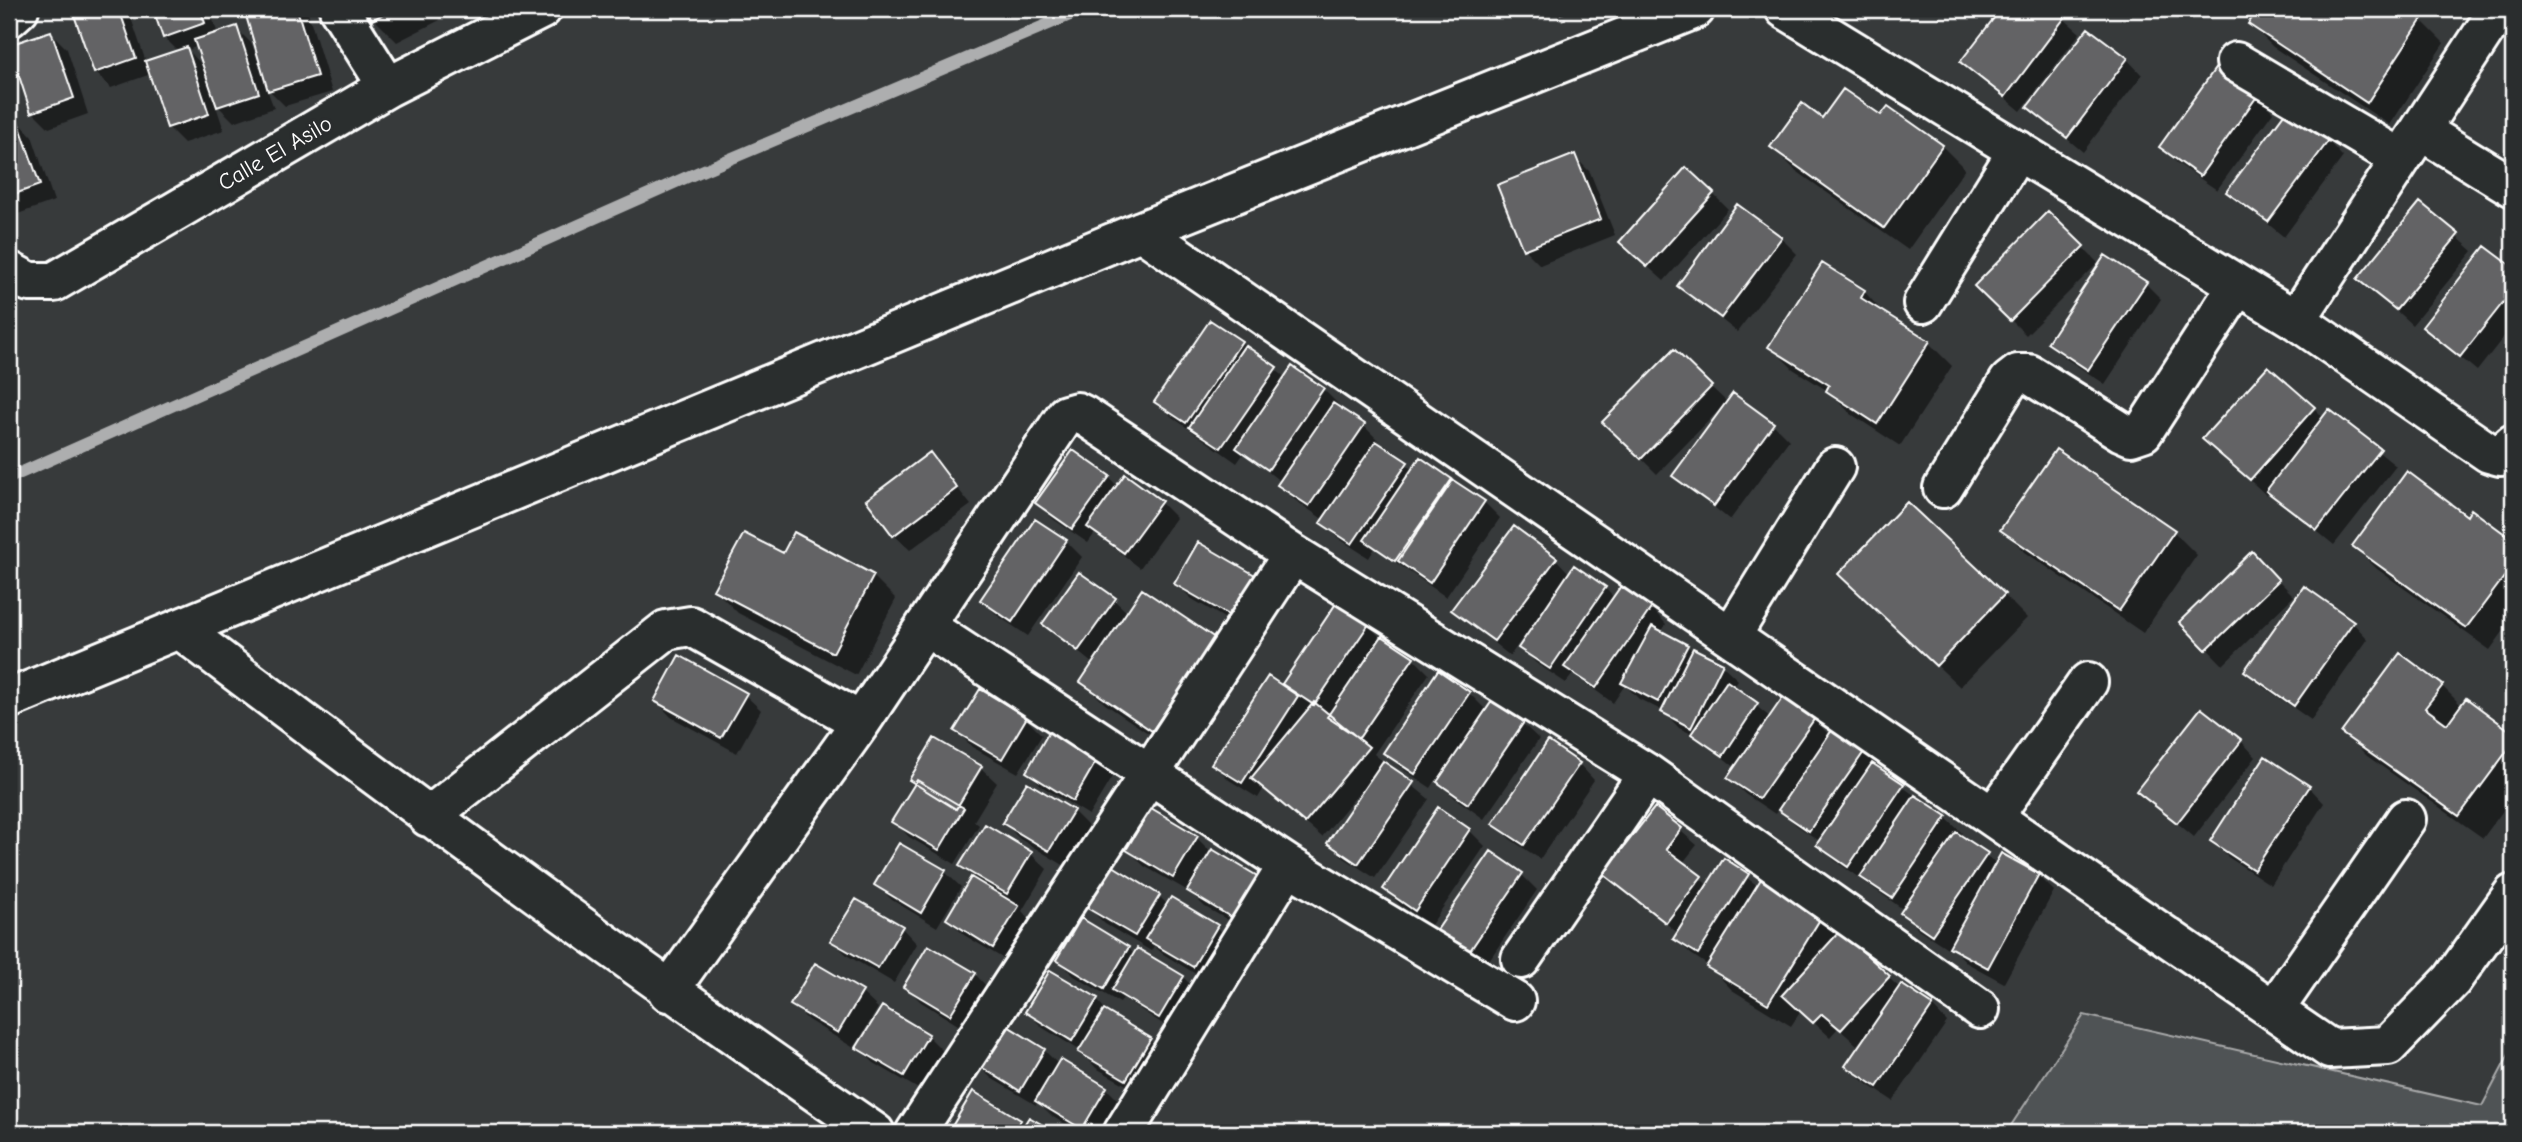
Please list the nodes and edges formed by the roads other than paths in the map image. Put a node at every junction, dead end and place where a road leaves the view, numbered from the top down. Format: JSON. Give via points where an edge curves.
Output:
{"nodes":[{"id":1,"x":19,"y":9,"type":"edge"},
{"id":2,"x":339,"y":9,"type":"edge"},
{"id":3,"x":542,"y":9,"type":"edge"},
{"id":4,"x":1695,"y":9,"type":"edge"},
{"id":5,"x":1785,"y":9,"type":"edge"},
{"id":6,"x":2499,"y":9,"type":"edge"},
{"id":7,"x":9,"y":18,"type":"edge"},
{"id":8,"x":2236,"y":62,"type":"dead end"},
{"id":9,"x":388,"y":87,"type":"junction"},
{"id":10,"x":2410,"y":145,"type":"junction"},
{"id":11,"x":2018,"y":150,"type":"junction"},
{"id":12,"x":2513,"y":187,"type":"edge"},
{"id":13,"x":1141,"y":231,"type":"junction"},
{"id":14,"x":16,"y":283,"type":"edge"},
{"id":15,"x":2238,"y":285,"type":"junction"},
{"id":16,"x":1923,"y":303,"type":"dead end"},
{"id":17,"x":2295,"y":320,"type":"junction"},
{"id":18,"x":2513,"y":444,"type":"edge"},
{"id":19,"x":1835,"y":467,"type":"dead end"},
{"id":20,"x":1943,"y":488,"type":"dead end"},
{"id":21,"x":1293,"y":554,"type":"junction"},
{"id":22,"x":925,"y":626,"type":"junction"},
{"id":23,"x":181,"y":630,"type":"junction"},
{"id":24,"x":1731,"y":636,"type":"junction"},
{"id":25,"x":2088,"y":682,"type":"dead end"},
{"id":26,"x":9,"y":699,"type":"edge"},
{"id":27,"x":861,"y":722,"type":"junction"},
{"id":28,"x":1149,"y":774,"type":"junction"},
{"id":29,"x":1648,"y":774,"type":"junction"},
{"id":30,"x":428,"y":817,"type":"junction"},
{"id":31,"x":1993,"y":817,"type":"junction"},
{"id":32,"x":2406,"y":819,"type":"dead end"},
{"id":33,"x":1288,"y":865,"type":"junction"},
{"id":34,"x":2513,"y":894,"type":"edge"},
{"id":35,"x":1521,"y":959,"type":"dead end"},
{"id":36,"x":668,"y":992,"type":"junction"},
{"id":37,"x":1514,"y":1001,"type":"dead end"},
{"id":38,"x":1980,"y":1009,"type":"dead end"},
{"id":39,"x":2274,"y":1010,"type":"junction"},
{"id":40,"x":874,"y":1133,"type":"edge"},
{"id":41,"x":915,"y":1133,"type":"edge"},
{"id":42,"x":1123,"y":1133,"type":"edge"}],
"edges":[{"from":1,"to":7,"type":"street"},
{"from":2,"to":9,"type":"street"},
{"from":3,"to":9,"type":"street","name":"Calle El Asilo"},
{"from":4,"to":13,"type":"street"},
{"from":5,"to":11,"type":"street"},
{"from":6,"to":10,"type":"street"},
{"from":8,"to":10,"type":"street"},
{"from":9,"to":14,"type":"street","name":"Calle El Asilo","via":[[54,282]]},
{"from":10,"to":12,"type":"street"},
{"from":10,"to":17,"type":"street"},
{"from":11,"to":15,"type":"street"},
{"from":11,"to":16,"type":"street"},
{"from":13,"to":23,"type":"street"},
{"from":13,"to":24,"type":"street"},
{"from":15,"to":17,"type":"street"},
{"from":15,"to":20,"type":"street","via":[[2143,432],[2131,436],[2122,432],[2029,374],[2018,374],[2009,381]]},
{"from":17,"to":18,"type":"street","via":[[2489,453],[2500,456]]},
{"from":19,"to":24,"type":"street"},
{"from":21,"to":22,"type":"street","via":[[1077,412],[1066,415]]},
{"from":21,"to":28,"type":"street"},
{"from":21,"to":29,"type":"street"},
{"from":22,"to":27,"type":"street"},
{"from":22,"to":28,"type":"street"},
{"from":23,"to":26,"type":"street"},
{"from":23,"to":30,"type":"street"},
{"from":24,"to":31,"type":"street"},
{"from":25,"to":31,"type":"street"},
{"from":27,"to":30,"type":"street","via":[[691,626],[680,626],[666,630]]},
{"from":27,"to":36,"type":"street"},
{"from":28,"to":33,"type":"street"},
{"from":28,"to":41,"type":"street"},
{"from":29,"to":35,"type":"street"},
{"from":29,"to":38,"type":"street"},
{"from":30,"to":36,"type":"street"},
{"from":31,"to":39,"type":"street"},
{"from":32,"to":39,"type":"street"},
{"from":33,"to":37,"type":"street"},
{"from":33,"to":42,"type":"street"},
{"from":34,"to":39,"type":"street","via":[[2452,980],[2388,1046],[2330,1049]]},
{"from":36,"to":40,"type":"street"}]}
